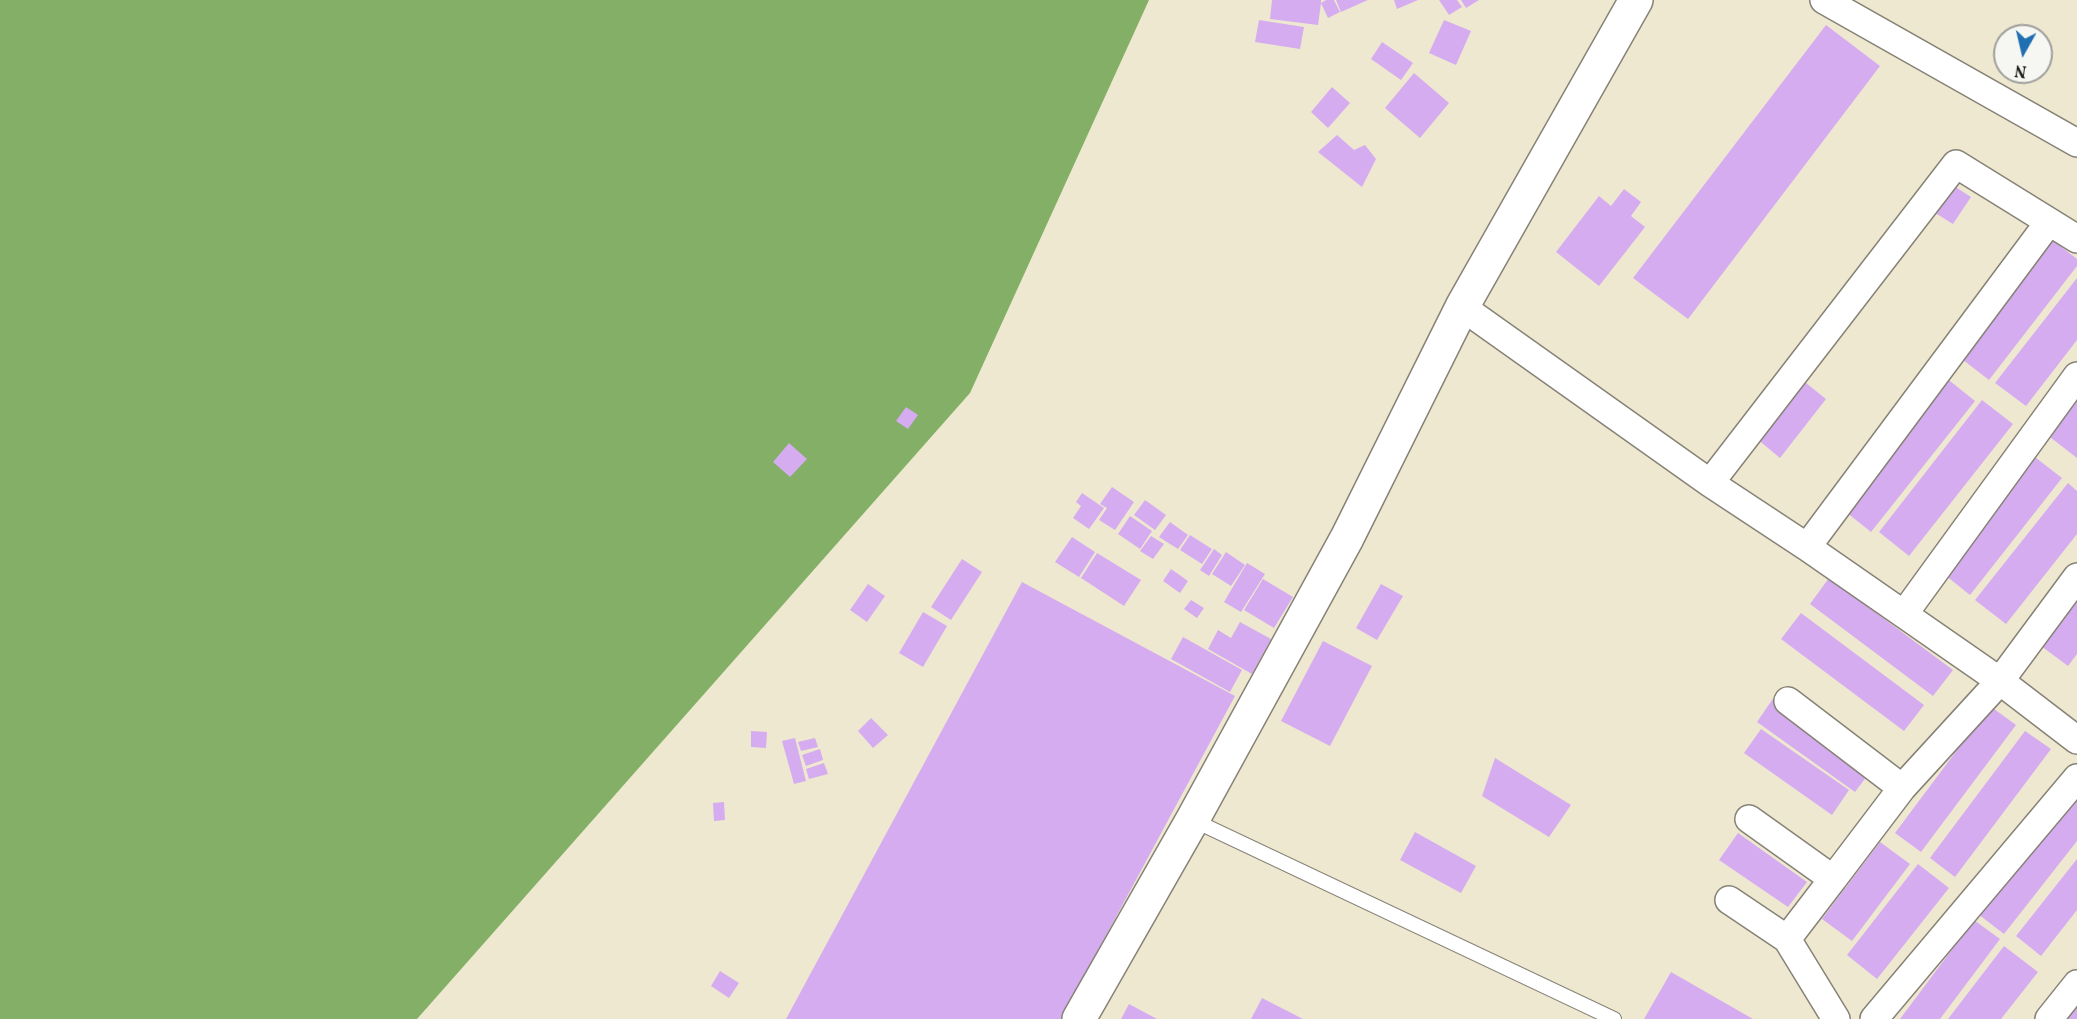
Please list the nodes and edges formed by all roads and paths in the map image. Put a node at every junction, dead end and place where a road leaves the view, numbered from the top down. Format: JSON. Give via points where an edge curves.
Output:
{"nodes":[{"id":1,"x":1636,"y":0,"type":"edge"},
{"id":2,"x":1824,"y":0,"type":"edge"},
{"id":3,"x":2077,"y":143,"type":"edge"},
{"id":4,"x":2049,"y":222,"type":"junction"},
{"id":5,"x":2077,"y":239,"type":"edge"},
{"id":6,"x":1462,"y":307,"type":"junction"},
{"id":7,"x":2077,"y":376,"type":"edge"},
{"id":8,"x":1710,"y":483,"type":"junction"},
{"id":9,"x":1807,"y":547,"type":"junction"},
{"id":10,"x":2077,"y":577,"type":"edge"},
{"id":11,"x":1904,"y":615,"type":"junction"},
{"id":12,"x":2000,"y":681,"type":"junction"},
{"id":13,"x":1788,"y":701,"type":"dead end"},
{"id":14,"x":2077,"y":741,"type":"edge"},
{"id":15,"x":2077,"y":778,"type":"edge"},
{"id":16,"x":1902,"y":788,"type":"junction"},
{"id":17,"x":1193,"y":819,"type":"junction"},
{"id":18,"x":1749,"y":819,"type":"dead end"},
{"id":19,"x":1833,"y":879,"type":"junction"},
{"id":20,"x":1729,"y":900,"type":"dead end"},
{"id":21,"x":1786,"y":939,"type":"junction"},
{"id":22,"x":2077,"y":984,"type":"edge"},
{"id":23,"x":1079,"y":1019,"type":"edge"},
{"id":24,"x":1614,"y":1019,"type":"edge"},
{"id":25,"x":1836,"y":1019,"type":"edge"},
{"id":26,"x":1874,"y":1019,"type":"edge"},
{"id":27,"x":2049,"y":1019,"type":"edge"}],
"edges":[{"from":1,"to":6,"type":"street"},
{"from":2,"to":3,"type":"street"},
{"from":4,"to":5,"type":"street"},
{"from":4,"to":8,"type":"street","via":[[1956,164]]},
{"from":4,"to":9,"type":"street"},
{"from":6,"to":8,"type":"street"},
{"from":6,"to":17,"type":"street","via":[[1347,538]]},
{"from":7,"to":11,"type":"street"},
{"from":8,"to":9,"type":"street"},
{"from":9,"to":11,"type":"street"},
{"from":10,"to":12,"type":"street"},
{"from":11,"to":12,"type":"street"},
{"from":12,"to":14,"type":"street"},
{"from":12,"to":16,"type":"street"},
{"from":13,"to":16,"type":"street"},
{"from":15,"to":26,"type":"street"},
{"from":16,"to":19,"type":"street"},
{"from":17,"to":23,"type":"street"},
{"from":17,"to":24,"type":"lane"},
{"from":18,"to":19,"type":"street"},
{"from":19,"to":21,"type":"street"},
{"from":20,"to":21,"type":"street"},
{"from":21,"to":25,"type":"street"},
{"from":22,"to":27,"type":"street"}]}
